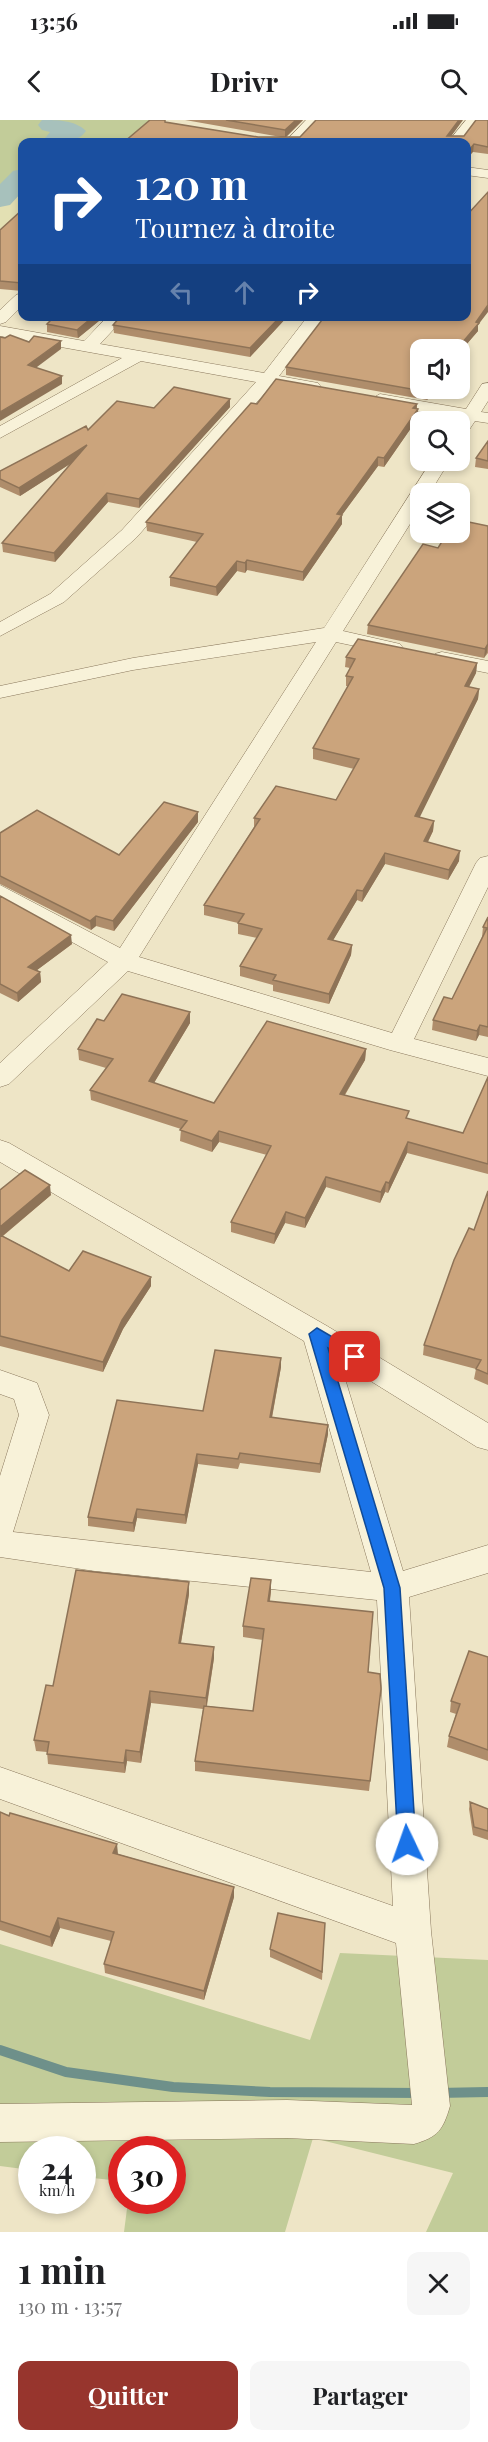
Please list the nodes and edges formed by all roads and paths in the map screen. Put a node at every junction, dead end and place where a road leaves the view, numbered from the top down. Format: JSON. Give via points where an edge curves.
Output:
{"nodes":[{"id":1,"x":314,"y":120,"type":"edge"},
{"id":2,"x":473,"y":120,"type":"edge"},
{"id":3,"x":296,"y":138,"type":"edge"},
{"id":4,"x":458,"y":138,"type":"edge"},
{"id":5,"x":471,"y":172,"type":"edge"},
{"id":6,"x":488,"y":174,"type":"edge"},
{"id":7,"x":18,"y":302,"type":"edge"},
{"id":8,"x":0,"y":320,"type":"edge"},
{"id":9,"x":113,"y":321,"type":"edge"},
{"id":10,"x":313,"y":321,"type":"edge"},
{"id":11,"x":0,"y":331,"type":"edge"},
{"id":12,"x":88,"y":347,"type":"junction"},
{"id":13,"x":138,"y":356,"type":"junction"},
{"id":14,"x":268,"y":379,"type":"junction"},
{"id":15,"x":488,"y":388,"type":"edge"},
{"id":16,"x":324,"y":389,"type":"edge"},
{"id":17,"x":358,"y":395,"type":"edge"},
{"id":18,"x":479,"y":416,"type":"edge"},
{"id":19,"x":0,"y":433,"type":"edge"},
{"id":20,"x":434,"y":471,"type":"edge"},
{"id":21,"x":0,"y":630,"type":"edge"},
{"id":22,"x":328,"y":634,"type":"junction"},
{"id":23,"x":488,"y":667,"type":"edge"},
{"id":24,"x":0,"y":692,"type":"edge"},
{"id":25,"x":488,"y":863,"type":"edge"},
{"id":26,"x":0,"y":892,"type":"edge"},
{"id":27,"x":124,"y":961,"type":"junction"},
{"id":28,"x":399,"y":1044,"type":"junction"},
{"id":29,"x":488,"y":1067,"type":"edge"},
{"id":30,"x":0,"y":1078,"type":"edge"},
{"id":31,"x":0,"y":1150,"type":"edge"},
{"id":32,"x":317,"y":1334,"type":"junction"},
{"id":33,"x":0,"y":1382,"type":"edge"},
{"id":34,"x":488,"y":1438,"type":"edge"},
{"id":35,"x":0,"y":1526,"type":"edge"},
{"id":36,"x":0,"y":1544,"type":"edge"},
{"id":37,"x":488,"y":1559,"type":"edge"},
{"id":38,"x":392,"y":1588,"type":"junction"},
{"id":39,"x":0,"y":1783,"type":"edge"},
{"id":40,"x":413,"y":1931,"type":"junction"},
{"id":41,"x":0,"y":2123,"type":"edge"}],
"edges":[{"from":1,"to":3,"type":"street"},
{"from":2,"to":4,"type":"street"},
{"from":5,"to":6,"type":"street"},
{"from":7,"to":8,"type":"street"},
{"from":9,"to":12,"type":"street"},
{"from":10,"to":14,"type":"street"},
{"from":11,"to":12,"type":"street"},
{"from":12,"to":13,"type":"street"},
{"from":13,"to":14,"type":"street"},
{"from":13,"to":19,"type":"street"},
{"from":14,"to":16,"type":"street"},
{"from":14,"to":21,"type":"street","via":[[129,534],[57,598]]},
{"from":15,"to":18,"type":"street"},
{"from":17,"to":18,"type":"street"},
{"from":20,"to":22,"type":"street"},
{"from":22,"to":23,"type":"street"},
{"from":22,"to":24,"type":"street","via":[[133,664]]},
{"from":22,"to":27,"type":"street"},
{"from":25,"to":28,"type":"street"},
{"from":26,"to":27,"type":"street"},
{"from":27,"to":28,"type":"street"},
{"from":27,"to":30,"type":"street"},
{"from":28,"to":29,"type":"street"},
{"from":31,"to":32,"type":"street"},
{"from":32,"to":34,"type":"street"},
{"from":32,"to":38,"type":"street"},
{"from":33,"to":35,"type":"street","via":[[27,1391],[34,1414]]},
{"from":36,"to":38,"type":"street"},
{"from":37,"to":38,"type":"street"},
{"from":38,"to":40,"type":"street"},
{"from":39,"to":40,"type":"street"},
{"from":40,"to":41,"type":"street","via":[[431,2106],[423,2123],[287,2119]]}]}
